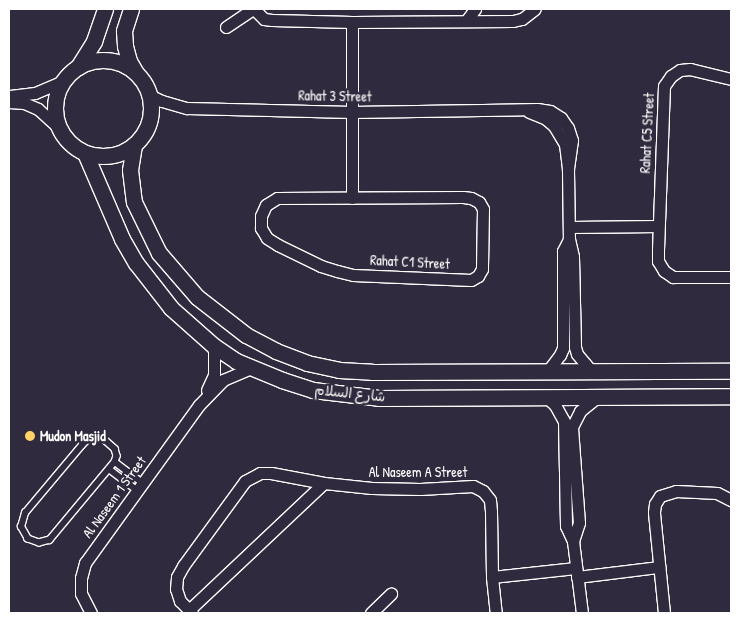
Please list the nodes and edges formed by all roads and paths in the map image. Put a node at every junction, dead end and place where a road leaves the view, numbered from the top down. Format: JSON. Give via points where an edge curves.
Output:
{"nodes":[{"id":1,"x":105,"y":9,"type":"edge"},
{"id":2,"x":131,"y":9,"type":"edge"},
{"id":3,"x":253,"y":9,"type":"edge"},
{"id":4,"x":475,"y":9,"type":"edge"},
{"id":5,"x":535,"y":9,"type":"edge"},
{"id":6,"x":352,"y":22,"type":"junction"},
{"id":7,"x":466,"y":22,"type":"junction"},
{"id":8,"x":226,"y":27,"type":"dead end"},
{"id":9,"x":78,"y":67,"type":"junction"},
{"id":10,"x":137,"y":74,"type":"junction"},
{"id":11,"x":731,"y":79,"type":"edge"},
{"id":12,"x":62,"y":81,"type":"junction"},
{"id":13,"x":149,"y":95,"type":"junction"},
{"id":14,"x":9,"y":96,"type":"edge"},
{"id":15,"x":9,"y":102,"type":"edge"},
{"id":16,"x":352,"y":112,"type":"junction"},
{"id":17,"x":58,"y":127,"type":"junction"},
{"id":18,"x":134,"y":145,"type":"junction"},
{"id":19,"x":85,"y":153,"type":"junction"},
{"id":20,"x":352,"y":198,"type":"junction"},
{"id":21,"x":658,"y":226,"type":"junction"},
{"id":22,"x":570,"y":227,"type":"junction"},
{"id":23,"x":731,"y":277,"type":"edge"},
{"id":24,"x":568,"y":315,"type":"junction"},
{"id":25,"x":214,"y":346,"type":"junction"},
{"id":26,"x":251,"y":368,"type":"junction"},
{"id":27,"x":731,"y":371,"type":"edge"},
{"id":28,"x":547,"y":372,"type":"junction"},
{"id":29,"x":592,"y":372,"type":"junction"},
{"id":30,"x":545,"y":396,"type":"junction"},
{"id":31,"x":731,"y":396,"type":"edge"},
{"id":32,"x":598,"y":397,"type":"junction"},
{"id":33,"x":199,"y":405,"type":"junction"},
{"id":34,"x":115,"y":462,"type":"junction"},
{"id":35,"x":109,"y":469,"type":"junction"},
{"id":36,"x":570,"y":474,"type":"junction"},
{"id":37,"x":324,"y":483,"type":"junction"},
{"id":38,"x":140,"y":487,"type":"junction"},
{"id":39,"x":731,"y":500,"type":"edge"},
{"id":40,"x":565,"y":506,"type":"junction"},
{"id":41,"x":578,"y":506,"type":"junction"},
{"id":42,"x":572,"y":542,"type":"junction"},
{"id":43,"x":659,"y":567,"type":"junction"},
{"id":44,"x":576,"y":573,"type":"junction"},
{"id":45,"x":492,"y":577,"type":"junction"},
{"id":46,"x":391,"y":594,"type":"dead end"},
{"id":47,"x":191,"y":612,"type":"edge"},
{"id":48,"x":91,"y":613,"type":"edge"},
{"id":49,"x":371,"y":613,"type":"edge"},
{"id":50,"x":496,"y":613,"type":"edge"},
{"id":51,"x":582,"y":613,"type":"edge"},
{"id":52,"x":664,"y":613,"type":"edge"}],
"edges":[{"from":1,"to":9,"type":"street","via":[[94,40]]},
{"from":2,"to":10,"type":"street","via":[[124,31],[125,46]]},
{"from":3,"to":6,"type":"street","via":[[258,15],[272,20]]},
{"from":3,"to":8,"type":"street"},
{"from":4,"to":7,"type":"street"},
{"from":5,"to":7,"type":"street","via":[[513,22]]},
{"from":6,"to":7,"type":"street"},
{"from":6,"to":16,"type":"street"},
{"from":9,"to":10,"type":"street","via":[[93,61],[109,60],[124,64]]},
{"from":9,"to":12,"type":"street"},
{"from":10,"to":13,"type":"street"},
{"from":11,"to":21,"type":"street","name":"Rahat C5 Street","via":[[690,69],[680,70],[664,86]]},
{"from":12,"to":14,"type":"street","via":[[35,93]]},
{"from":12,"to":17,"type":"street","via":[[54,104]]},
{"from":13,"to":16,"type":"street","name":"Rahat 3 Street","via":[[187,108]]},
{"from":13,"to":18,"type":"street","via":[[150,118]]},
{"from":15,"to":17,"type":"street","via":[[38,109]]},
{"from":16,"to":20,"type":"street"},
{"from":16,"to":22,"type":"street","name":"Rahat 3 Street","via":[[537,108],[550,111],[568,128],[572,140],[568,170]]},
{"from":17,"to":19,"type":"street","via":[[65,138]]},
{"from":18,"to":19,"type":"street","via":[[110,156]]},
{"from":18,"to":28,"type":"street","name":"شارع السلام","via":[[130,170],[134,202],[159,253],[197,297],[246,335],[307,363],[339,370]]},
{"from":19,"to":25,"type":"street","name":"شارع السلام","via":[[109,213],[136,263],[171,308]]},
{"from":20,"to":20,"type":"street","name":"Rahat C1 Street","via":[[277,198],[266,205],[261,216],[261,228],[267,238],[308,260],[353,275],[472,280],[482,269],[483,209],[471,198]]},
{"from":21,"to":22,"type":"street"},
{"from":21,"to":23,"type":"street","name":"Rahat C5 Street","via":[[658,261],[664,271],[673,277]]},
{"from":22,"to":24,"type":"street","name":"Rahat 3 Street","via":[[573,257],[568,280]]},
{"from":24,"to":28,"type":"street","name":"Rahat 3 Street","via":[[563,348]]},
{"from":24,"to":29,"type":"street","name":"Rahat 3 Street","via":[[577,354]]},
{"from":25,"to":26,"type":"street","name":"شارع السلام"},
{"from":25,"to":33,"type":"street","name":"Al Naseem 1 Street","via":[[214,375]]},
{"from":26,"to":30,"type":"street","name":"شارع السلام","via":[[305,387],[346,395],[379,398]]},
{"from":26,"to":33,"type":"street","name":"Al Naseem 1 Street","via":[[223,380]]},
{"from":27,"to":29,"type":"street","name":"شارع السلام"},
{"from":28,"to":29,"type":"street","name":"شارع السلام"},
{"from":30,"to":32,"type":"street","name":"شارع السلام"},
{"from":30,"to":36,"type":"street","via":[[564,421]]},
{"from":31,"to":32,"type":"street","name":"شارع السلام"},
{"from":32,"to":36,"type":"street","via":[[580,411],[572,427]]},
{"from":33,"to":38,"type":"street","name":"Al Naseem 1 Street"},
{"from":34,"to":35,"type":"lane"},
{"from":34,"to":35,"type":"lane","via":[[117,456],[110,444],[96,437],[88,439],[25,514],[20,527],[23,534],[39,543],[50,540]]},
{"from":34,"to":38,"type":"lane"},
{"from":35,"to":38,"type":"lane"},
{"from":36,"to":40,"type":"street"},
{"from":36,"to":41,"type":"street"},
{"from":37,"to":45,"type":"street","name":"Al Naseem A Street","via":[[391,488],[473,486],[483,491],[490,500]]},
{"from":37,"to":47,"type":"street","name":"Al Naseem A Street"},
{"from":37,"to":47,"type":"street","name":"Al Naseem A Street","via":[[271,473],[260,473],[245,481],[177,577],[180,601]]},
{"from":38,"to":48,"type":"street","name":"Al Naseem 1 Street","via":[[86,563],[81,578],[82,593]]},
{"from":39,"to":43,"type":"street","via":[[717,493],[676,491],[660,496],[654,512]]},
{"from":40,"to":41,"type":"street"},
{"from":40,"to":42,"type":"street","via":[[566,526]]},
{"from":41,"to":42,"type":"street","via":[[579,523]]},
{"from":42,"to":44,"type":"street"},
{"from":43,"to":44,"type":"street"},
{"from":43,"to":52,"type":"street"},
{"from":44,"to":45,"type":"street"},
{"from":44,"to":51,"type":"street"},
{"from":45,"to":50,"type":"street","name":"Al Naseem A Street"},
{"from":46,"to":49,"type":"street"}]}
